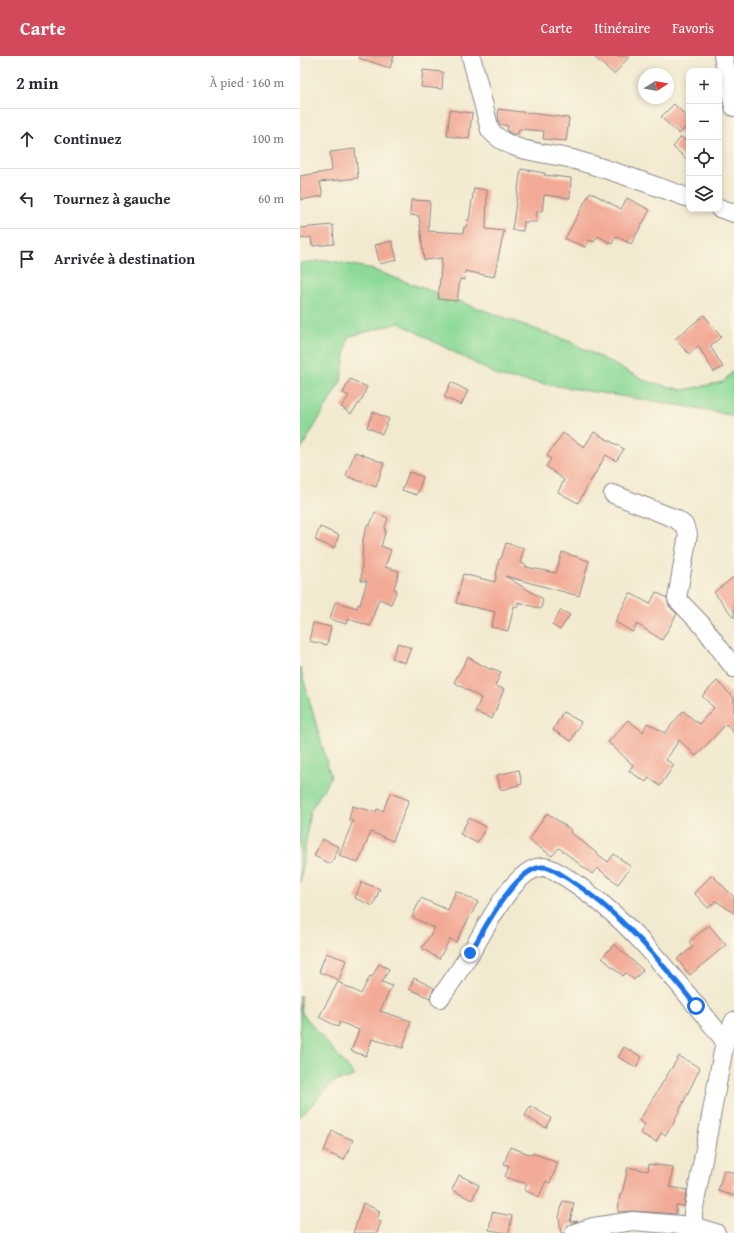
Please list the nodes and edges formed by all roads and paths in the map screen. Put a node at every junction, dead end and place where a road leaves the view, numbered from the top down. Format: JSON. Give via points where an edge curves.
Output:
{"nodes":[{"id":1,"x":471,"y":56,"type":"edge"},
{"id":2,"x":723,"y":56,"type":"edge"},
{"id":3,"x":734,"y":107,"type":"edge"},
{"id":4,"x":686,"y":197,"type":"edge"},
{"id":5,"x":722,"y":209,"type":"edge"},
{"id":6,"x":734,"y":213,"type":"edge"},
{"id":7,"x":613,"y":494,"type":"dead end"},
{"id":8,"x":734,"y":668,"type":"edge"},
{"id":9,"x":440,"y":998,"type":"dead end"},
{"id":10,"x":734,"y":1021,"type":"edge"},
{"id":11,"x":725,"y":1040,"type":"junction"},
{"id":12,"x":693,"y":1226,"type":"junction"},
{"id":13,"x":574,"y":1233,"type":"edge"},
{"id":14,"x":714,"y":1233,"type":"edge"}],
"edges":[{"from":1,"to":4,"type":"street","via":[[490,130],[496,137],[523,149],[571,159]]},
{"from":2,"to":3,"type":"street"},
{"from":5,"to":6,"type":"street"},
{"from":7,"to":8,"type":"street","via":[[676,519],[684,525],[688,534],[677,599],[703,626]]},
{"from":9,"to":11,"type":"street","via":[[502,900],[525,874],[537,867],[551,868],[584,889],[640,940]]},
{"from":10,"to":11,"type":"street"},
{"from":11,"to":12,"type":"street","via":[[693,1213]]},
{"from":12,"to":13,"type":"street","via":[[633,1220]]},
{"from":12,"to":14,"type":"street"}]}
